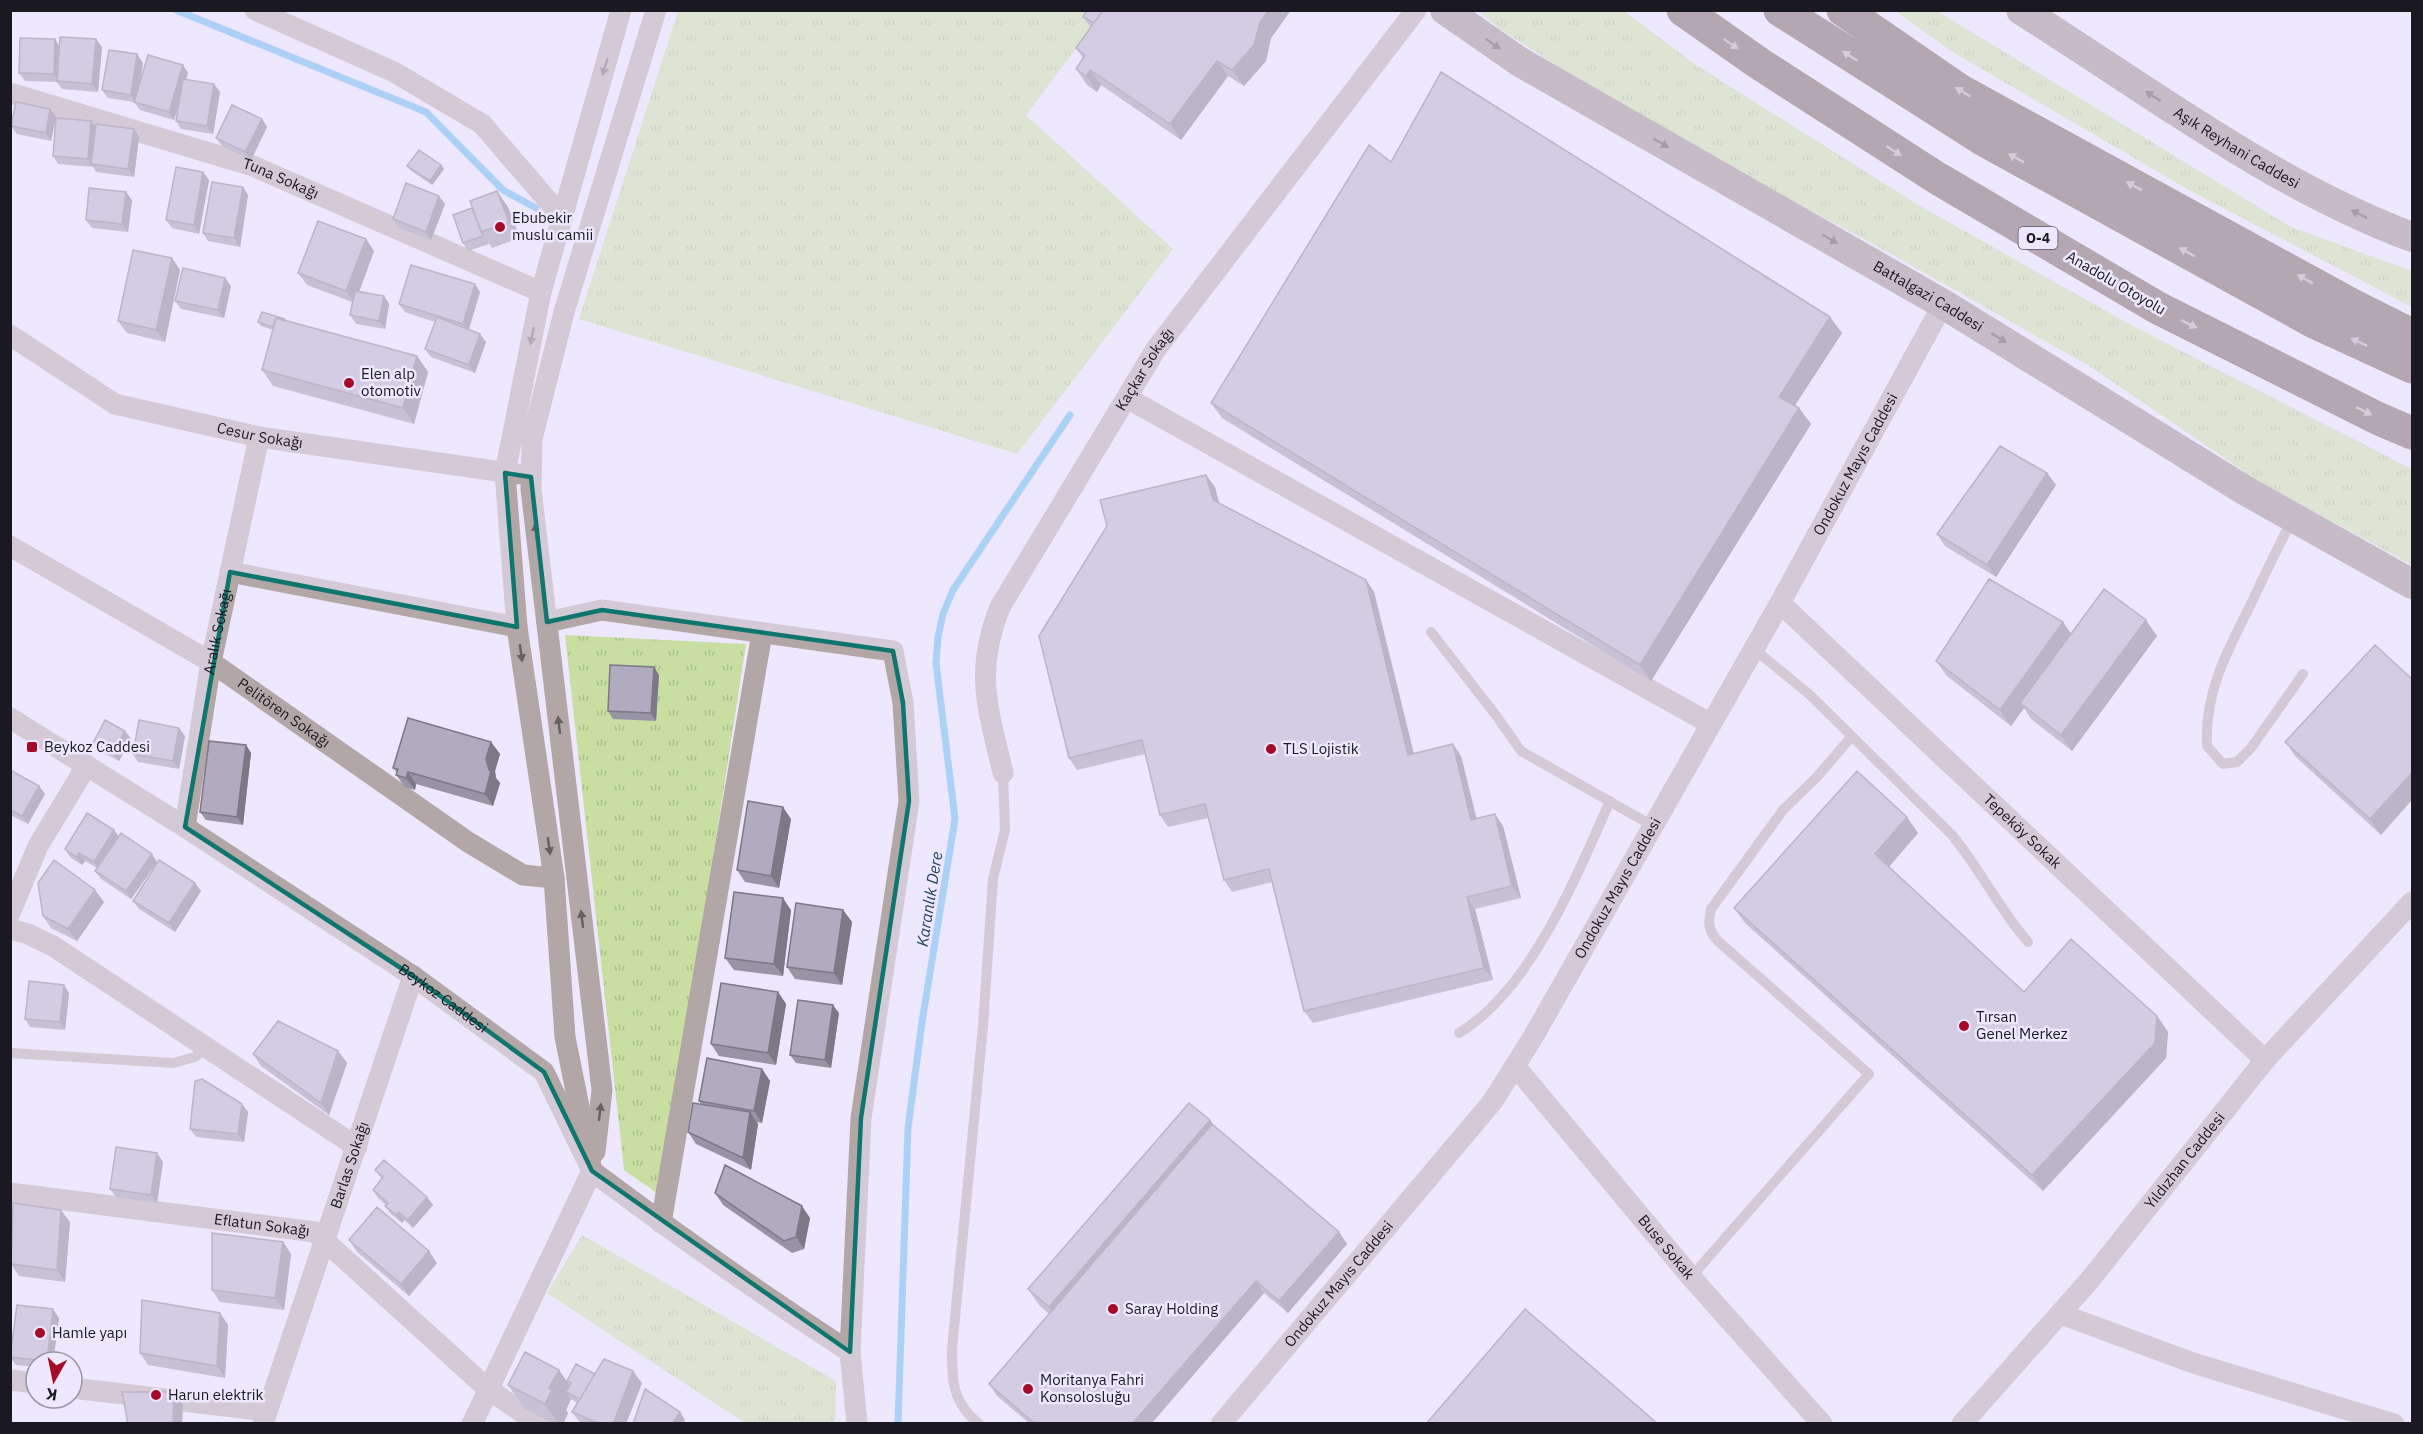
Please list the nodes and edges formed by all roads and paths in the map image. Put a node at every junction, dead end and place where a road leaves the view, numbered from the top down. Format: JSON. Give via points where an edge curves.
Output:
{"nodes":[{"id":1,"x":255,"y":10,"type":"edge"},
{"id":2,"x":621,"y":10,"type":"edge"},
{"id":3,"x":656,"y":10,"type":"edge"},
{"id":4,"x":1416,"y":10,"type":"edge"},
{"id":5,"x":1445,"y":10,"type":"edge"},
{"id":6,"x":1683,"y":10,"type":"edge"},
{"id":7,"x":1780,"y":10,"type":"edge"},
{"id":8,"x":1843,"y":10,"type":"edge"},
{"id":9,"x":2006,"y":10,"type":"edge"},
{"id":10,"x":2021,"y":10,"type":"edge"},
{"id":11,"x":2070,"y":42,"type":"junction"},
{"id":12,"x":10,"y":93,"type":"edge"},
{"id":13,"x":562,"y":218,"type":"junction"},
{"id":14,"x":2412,"y":237,"type":"edge"},
{"id":15,"x":541,"y":292,"type":"junction"},
{"id":16,"x":1943,"y":304,"type":"junction"},
{"id":17,"x":10,"y":335,"type":"edge"},
{"id":18,"x":2412,"y":335,"type":"edge"},
{"id":19,"x":2412,"y":367,"type":"edge"},
{"id":20,"x":1127,"y":398,"type":"junction"},
{"id":21,"x":2412,"y":433,"type":"edge"},
{"id":22,"x":259,"y":437,"type":"junction"},
{"id":23,"x":505,"y":473,"type":"junction"},
{"id":24,"x":531,"y":477,"type":"junction"},
{"id":25,"x":2293,"y":518,"type":"junction"},
{"id":26,"x":10,"y":546,"type":"edge"},
{"id":27,"x":230,"y":572,"type":"junction"},
{"id":28,"x":2412,"y":584,"type":"edge"},
{"id":29,"x":1780,"y":603,"type":"junction"},
{"id":30,"x":547,"y":622,"type":"junction"},
{"id":31,"x":517,"y":627,"type":"junction"},
{"id":32,"x":1431,"y":632,"type":"dead end"},
{"id":33,"x":762,"y":633,"type":"junction"},
{"id":34,"x":1754,"y":649,"type":"junction"},
{"id":35,"x":211,"y":662,"type":"junction"},
{"id":36,"x":2303,"y":674,"type":"dead end"},
{"id":37,"x":10,"y":718,"type":"edge"},
{"id":38,"x":1711,"y":724,"type":"junction"},
{"id":39,"x":1851,"y":737,"type":"junction"},
{"id":40,"x":87,"y":765,"type":"junction"},
{"id":41,"x":1003,"y":773,"type":"joint"},
{"id":42,"x":1610,"y":801,"type":"junction"},
{"id":43,"x":1653,"y":826,"type":"junction"},
{"id":44,"x":185,"y":827,"type":"junction"},
{"id":45,"x":554,"y":878,"type":"junction"},
{"id":46,"x":2412,"y":902,"type":"edge"},
{"id":47,"x":10,"y":913,"type":"edge"},
{"id":48,"x":10,"y":929,"type":"edge"},
{"id":49,"x":2028,"y":942,"type":"dead end"},
{"id":50,"x":413,"y":976,"type":"junction"},
{"id":51,"x":1459,"y":1033,"type":"dead end"},
{"id":52,"x":206,"y":1047,"type":"junction"},
{"id":53,"x":10,"y":1053,"type":"edge"},
{"id":54,"x":2265,"y":1060,"type":"junction"},
{"id":55,"x":1515,"y":1066,"type":"junction"},
{"id":56,"x":357,"y":1147,"type":"junction"},
{"id":57,"x":592,"y":1171,"type":"junction"},
{"id":58,"x":10,"y":1193,"type":"edge"},
{"id":59,"x":662,"y":1223,"type":"junction"},
{"id":60,"x":325,"y":1242,"type":"junction"},
{"id":61,"x":1691,"y":1277,"type":"junction"},
{"id":62,"x":2061,"y":1314,"type":"junction"},
{"id":63,"x":850,"y":1352,"type":"junction"},
{"id":64,"x":488,"y":1389,"type":"junction"},
{"id":65,"x":84,"y":1390,"type":"edge"},
{"id":66,"x":265,"y":1417,"type":"edge"},
{"id":67,"x":472,"y":1424,"type":"edge"},
{"id":68,"x":539,"y":1424,"type":"edge"},
{"id":69,"x":857,"y":1424,"type":"edge"},
{"id":70,"x":979,"y":1424,"type":"edge"},
{"id":71,"x":1221,"y":1424,"type":"edge"},
{"id":72,"x":1822,"y":1424,"type":"edge"},
{"id":73,"x":1962,"y":1424,"type":"edge"},
{"id":74,"x":2394,"y":1424,"type":"edge"}],
"edges":[{"from":1,"to":13,"type":"street","via":[[394,72],[482,124]]},
{"from":2,"to":13,"type":"street","one_way":true},
{"from":3,"to":24,"type":"street","via":[[564,312],[532,439]]},
{"from":4,"to":20,"type":"street","name":"Kaçkar Sokağı","via":[[1156,350]]},
{"from":5,"to":16,"type":"main road","name":"Battalgazi Caddesi","one_way":true,"via":[[1520,62]]},
{"from":6,"to":21,"type":"highway","name":"Anadolu Otoyolu","number":"O-4","one_way":true,"via":[[1936,178],[2158,309]]},
{"from":19,"to":7,"type":"highway","one_way":true,"via":[[2314,322],[1984,140]]},
{"from":18,"to":8,"type":"highway","one_way":true,"via":[[1961,92]]},
{"from":9,"to":11,"type":"main road"},
{"from":10,"to":11,"type":"main road"},
{"from":14,"to":11,"type":"main road","name":"Aşık Reyhani Caddesi","one_way":true,"via":[[2288,178]]},
{"from":12,"to":15,"type":"street","name":"Tuna Sokağı","via":[[253,166]]},
{"from":13,"to":15,"type":"street"},
{"from":15,"to":23,"type":"street","one_way":true},
{"from":16,"to":25,"type":"main road","name":"Battalgazi Caddesi","one_way":true},
{"from":16,"to":29,"type":"street","name":"Ondokuz Mayıs Caddesi"},
{"from":17,"to":22,"type":"street","name":"Cesur Sokağı","via":[[115,404]]},
{"from":20,"to":38,"type":"street"},
{"from":20,"to":41,"type":"street","name":"Kaçkar Sokağı","via":[[1011,586],[993,624],[984,664],[985,687]]},
{"from":22,"to":23,"type":"street","name":"Cesur Sokağı"},
{"from":22,"to":27,"type":"street","name":"Aralık Sokağı"},
{"from":23,"to":24,"type":"street","name":"Cesur Sokağı"},
{"from":23,"to":31,"type":"street"},
{"from":30,"to":24,"type":"street","one_way":true},
{"from":25,"to":28,"type":"main road","name":"Battalgazi Caddesi"},
{"from":25,"to":36,"type":"lane","via":[[2221,663],[2210,702],[2206,746],[2223,764],[2237,762],[2262,735]]},
{"from":26,"to":35,"type":"street","name":"Pelitören Sokağı"},
{"from":27,"to":31,"type":"street"},
{"from":27,"to":35,"type":"street","name":"Aralık Sokağı"},
{"from":29,"to":34,"type":"street","name":"Ondokuz Mayıs Caddesi"},
{"from":29,"to":54,"type":"street","name":"Tepeköy Sokak"},
{"from":30,"to":33,"type":"street","via":[[602,610]]},
{"from":57,"to":30,"type":"street","one_way":true,"via":[[602,1090]]},
{"from":31,"to":45,"type":"street","one_way":true},
{"from":32,"to":42,"type":"lane","via":[[1521,752]]},
{"from":33,"to":59,"type":"street"},
{"from":33,"to":63,"type":"street","via":[[893,651],[903,703],[909,801],[861,1118]]},
{"from":34,"to":38,"type":"street","name":"Ondokuz Mayıs Caddesi"},
{"from":34,"to":39,"type":"lane","via":[[1809,694]]},
{"from":35,"to":44,"type":"street","name":"Aralık Sokağı"},
{"from":35,"to":45,"type":"street","name":"Pelitören Sokağı","via":[[468,842],[523,875]]},
{"from":37,"to":40,"type":"street","name":"Beykoz Caddesi"},
{"from":38,"to":43,"type":"street","name":"Ondokuz Mayıs Caddesi"},
{"from":39,"to":49,"type":"lane","via":[[1952,835]]},
{"from":39,"to":61,"type":"lane","via":[[1783,810],[1715,902],[1709,926],[1718,941],[1869,1074]]},
{"from":40,"to":44,"type":"street","name":"Beykoz Caddesi"},
{"from":40,"to":47,"type":"street","via":[[38,846]]},
{"from":41,"to":70,"type":"lane","via":[[1005,830],[993,879],[952,1349],[957,1399]]},
{"from":42,"to":43,"type":"lane"},
{"from":42,"to":51,"type":"lane","via":[[1568,895],[1538,945],[1491,1009]]},
{"from":43,"to":55,"type":"street","name":"Ondokuz Mayıs Caddesi"},
{"from":44,"to":50,"type":"street","name":"Beykoz Caddesi"},
{"from":45,"to":57,"type":"street","via":[[565,1037]]},
{"from":46,"to":54,"type":"street","name":"Yıldızhan Caddesi"},
{"from":48,"to":52,"type":"street","via":[[53,946]]},
{"from":50,"to":56,"type":"street","name":"Barlas Sokağı"},
{"from":50,"to":57,"type":"street","name":"Beykoz Caddesi","via":[[544,1072]]},
{"from":52,"to":53,"type":"lane","via":[[195,1057],[173,1063]]},
{"from":52,"to":56,"type":"street"},
{"from":54,"to":62,"type":"street","name":"Yıldızhan Caddesi"},
{"from":55,"to":61,"type":"street","name":"Buse Sokak"},
{"from":55,"to":71,"type":"street","name":"Ondokuz Mayıs Caddesi","via":[[1493,1101]]},
{"from":56,"to":60,"type":"street","name":"Barlas Sokağı"},
{"from":57,"to":59,"type":"street"},
{"from":57,"to":64,"type":"street"},
{"from":58,"to":60,"type":"street","name":"Eflatun Sokağı","via":[[315,1232]]},
{"from":59,"to":63,"type":"street"},
{"from":60,"to":64,"type":"street","name":"Eflatun Sokağı"},
{"from":60,"to":66,"type":"street","name":"Barlas Sokağı"},
{"from":61,"to":72,"type":"street","name":"Buse Sokak"},
{"from":62,"to":73,"type":"street","name":"Yıldızhan Caddesi"},
{"from":62,"to":74,"type":"street","via":[[2193,1363]]},
{"from":63,"to":69,"type":"street"},
{"from":64,"to":67,"type":"street"},
{"from":64,"to":68,"type":"street","name":"Eflatun Sokağı"},
{"from":65,"to":66,"type":"street"}]}
